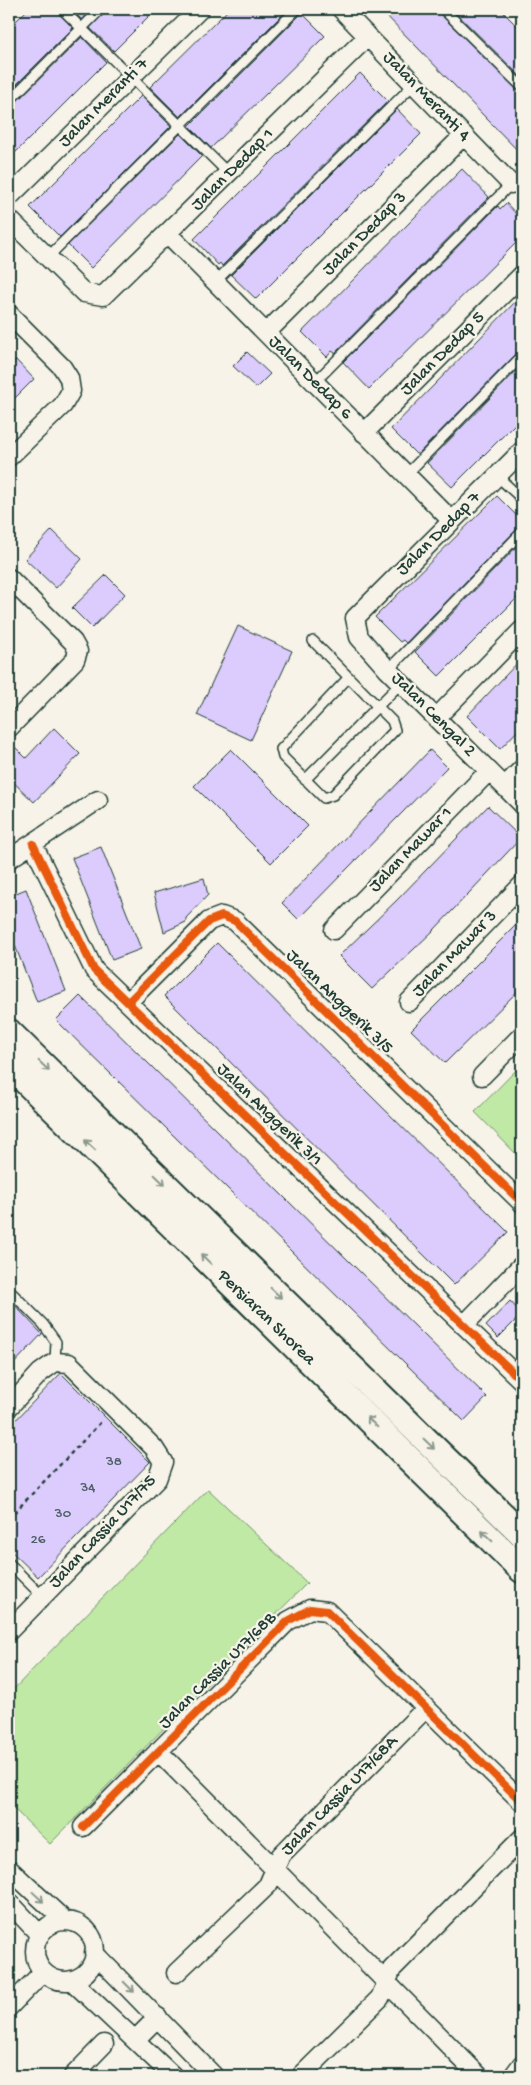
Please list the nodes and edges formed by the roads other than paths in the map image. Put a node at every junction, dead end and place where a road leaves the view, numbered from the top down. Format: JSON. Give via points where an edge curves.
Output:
{"nodes":[{"id":1,"x":62,"y":9,"type":"edge"},
{"id":2,"x":101,"y":9,"type":"edge"},
{"id":3,"x":200,"y":9,"type":"edge"},
{"id":4,"x":297,"y":9,"type":"edge"},
{"id":5,"x":341,"y":9,"type":"edge"},
{"id":6,"x":443,"y":9,"type":"edge"},
{"id":7,"x":81,"y":28,"type":"junction"},
{"id":8,"x":368,"y":36,"type":"junction"},
{"id":9,"x":130,"y":77,"type":"junction"},
{"id":10,"x":414,"y":84,"type":"junction"},
{"id":11,"x":522,"y":87,"type":"edge"},
{"id":12,"x":9,"y":101,"type":"edge"},
{"id":13,"x":180,"y":126,"type":"junction"},
{"id":14,"x":464,"y":135,"type":"junction"},
{"id":15,"x":229,"y":174,"type":"junction"},
{"id":16,"x":512,"y":184,"type":"joint"},
{"id":17,"x":9,"y":197,"type":"edge"},
{"id":18,"x":9,"y":219,"type":"edge"},
{"id":19,"x":168,"y":234,"type":"junction"},
{"id":20,"x":48,"y":257,"type":"junction"},
{"id":21,"x":522,"y":275,"type":"edge"},
{"id":22,"x":215,"y":282,"type":"junction"},
{"id":23,"x":9,"y":314,"type":"edge"},
{"id":24,"x":266,"y":333,"type":"junction"},
{"id":25,"x":522,"y":356,"type":"edge"},
{"id":26,"x":315,"y":382,"type":"junction"},
{"id":27,"x":364,"y":433,"type":"junction"},
{"id":28,"x":522,"y":451,"type":"edge"},
{"id":29,"x":9,"y":457,"type":"edge"},
{"id":30,"x":406,"y":475,"type":"junction"},
{"id":31,"x":497,"y":476,"type":"junction"},
{"id":32,"x":522,"y":499,"type":"edge"},
{"id":33,"x":452,"y":521,"type":"junction"},
{"id":34,"x":522,"y":532,"type":"edge"},
{"id":35,"x":9,"y":578,"type":"edge"},
{"id":36,"x":355,"y":618,"type":"joint"},
{"id":37,"x":522,"y":630,"type":"edge"},
{"id":38,"x":313,"y":641,"type":"dead end"},
{"id":39,"x":388,"y":670,"type":"junction"},
{"id":40,"x":349,"y":677,"type":"junction"},
{"id":41,"x":401,"y":684,"type":"junction"},
{"id":42,"x":378,"y":707,"type":"junction"},
{"id":43,"x":436,"y":718,"type":"junction"},
{"id":44,"x":9,"y":728,"type":"edge"},
{"id":45,"x":522,"y":769,"type":"edge"},
{"id":46,"x":489,"y":770,"type":"junction"},
{"id":47,"x":305,"y":780,"type":"junction"},
{"id":48,"x":505,"y":786,"type":"junction"},
{"id":49,"x":98,"y":800,"type":"dead end"},
{"id":50,"x":522,"y":804,"type":"edge"},
{"id":51,"x":32,"y":844,"type":"junction"},
{"id":52,"x":9,"y":859,"type":"edge"},
{"id":53,"x":522,"y":884,"type":"edge"},
{"id":54,"x":334,"y":930,"type":"dead end"},
{"id":55,"x":129,"y":1001,"type":"junction"},
{"id":56,"x":409,"y":1002,"type":"dead end"},
{"id":57,"x":9,"y":1032,"type":"edge"},
{"id":58,"x":522,"y":1036,"type":"edge"},
{"id":59,"x":9,"y":1066,"type":"edge"},
{"id":60,"x":482,"y":1076,"type":"dead end"},
{"id":61,"x":522,"y":1203,"type":"edge"},
{"id":62,"x":522,"y":1265,"type":"edge"},
{"id":63,"x":9,"y":1290,"type":"edge"},
{"id":64,"x":464,"y":1325,"type":"junction"},
{"id":65,"x":56,"y":1362,"type":"junction"},
{"id":66,"x":522,"y":1381,"type":"edge"},
{"id":67,"x":9,"y":1407,"type":"edge"},
{"id":68,"x":522,"y":1534,"type":"edge"},
{"id":69,"x":9,"y":1563,"type":"edge"},
{"id":70,"x":522,"y":1570,"type":"edge"},
{"id":71,"x":42,"y":1596,"type":"junction"},
{"id":72,"x":9,"y":1631,"type":"edge"},
{"id":73,"x":426,"y":1708,"type":"junction"},
{"id":74,"x":158,"y":1751,"type":"junction"},
{"id":75,"x":522,"y":1802,"type":"edge"},
{"id":76,"x":83,"y":1827,"type":"dead end"},
{"id":77,"x":522,"y":1838,"type":"edge"},
{"id":78,"x":9,"y":1869,"type":"edge"},
{"id":79,"x":275,"y":1869,"type":"junction"},
{"id":80,"x":9,"y":1902,"type":"edge"},
{"id":81,"x":65,"y":1922,"type":"junction"},
{"id":82,"x":40,"y":1935,"type":"junction"},
{"id":83,"x":94,"y":1953,"type":"junction"},
{"id":84,"x":43,"y":1972,"type":"junction"},
{"id":85,"x":176,"y":1973,"type":"dead end"},
{"id":86,"x":71,"y":1980,"type":"junction"},
{"id":87,"x":387,"y":1981,"type":"junction"},
{"id":88,"x":9,"y":2007,"type":"edge"},
{"id":89,"x":158,"y":2017,"type":"junction"},
{"id":90,"x":136,"y":2039,"type":"junction"},
{"id":91,"x":104,"y":2044,"type":"dead end"},
{"id":92,"x":522,"y":2064,"type":"edge"},
{"id":93,"x":73,"y":2076,"type":"edge"},
{"id":94,"x":173,"y":2076,"type":"edge"},
{"id":95,"x":214,"y":2076,"type":"edge"},
{"id":96,"x":301,"y":2076,"type":"edge"},
{"id":97,"x":479,"y":2076,"type":"edge"},
{"id":98,"x":513,"y":2076,"type":"edge"}],
"edges":[{"from":1,"to":7,"type":"lane"},
{"from":2,"to":7,"type":"lane"},
{"from":3,"to":9,"type":"street","name":"Jalan Meranti 7"},
{"from":4,"to":13,"type":"lane"},
{"from":5,"to":8,"type":"street","name":"Jalan Meranti 4"},
{"from":6,"to":11,"type":"lane"},
{"from":7,"to":9,"type":"lane"},
{"from":7,"to":12,"type":"lane"},
{"from":8,"to":10,"type":"street","name":"Jalan Meranti 4"},
{"from":8,"to":15,"type":"street","name":"Jalan Dedap 1"},
{"from":9,"to":13,"type":"lane"},
{"from":9,"to":17,"type":"street","name":"Jalan Meranti 7"},
{"from":10,"to":14,"type":"street","name":"Jalan Meranti 4"},
{"from":10,"to":22,"type":"lane"},
{"from":13,"to":15,"type":"lane"},
{"from":13,"to":20,"type":"lane"},
{"from":14,"to":16,"type":"street","name":"Jalan Meranti 4"},
{"from":14,"to":24,"type":"street","name":"Jalan Dedap 3"},
{"from":15,"to":19,"type":"street","name":"Jalan Dedap 1"},
{"from":16,"to":26,"type":"lane"},
{"from":18,"to":20,"type":"street"},
{"from":19,"to":20,"type":"street","name":"Jalan Dedap 1","via":[[103,296],[84,293]]},
{"from":19,"to":22,"type":"street","name":"Jalan Dedap 6"},
{"from":21,"to":27,"type":"street","name":"Jalan Dedap 5"},
{"from":22,"to":24,"type":"street","name":"Jalan Dedap 6"},
{"from":23,"to":29,"type":"street","via":[[62,367],[69,378],[71,391],[63,404]]},
{"from":24,"to":26,"type":"street","name":"Jalan Dedap 6"},
{"from":25,"to":30,"type":"lane"},
{"from":26,"to":27,"type":"street","name":"Jalan Dedap 6"},
{"from":27,"to":30,"type":"street","name":"Jalan Dedap 6"},
{"from":28,"to":31,"type":"street","name":"Jalan Dedap 7"},
{"from":30,"to":33,"type":"street","name":"Jalan Dedap 6"},
{"from":31,"to":32,"type":"lane"},
{"from":31,"to":33,"type":"street","name":"Jalan Dedap 7"},
{"from":33,"to":36,"type":"street","name":"Jalan Dedap 7"},
{"from":34,"to":39,"type":"lane"},
{"from":35,"to":44,"type":"street","via":[[78,650],[75,660]]},
{"from":36,"to":39,"type":"street","name":"Jalan Cengal 2","via":[[359,638]]},
{"from":37,"to":43,"type":"street"},
{"from":38,"to":40,"type":"lane"},
{"from":39,"to":41,"type":"street","name":"Jalan Cengal 2"},
{"from":40,"to":42,"type":"lane"},
{"from":40,"to":47,"type":"lane","via":[[281,749],[283,757]]},
{"from":41,"to":42,"type":"lane"},
{"from":41,"to":43,"type":"street","name":"Jalan Cengal 2"},
{"from":42,"to":47,"type":"lane"},
{"from":42,"to":47,"type":"lane","via":[[395,730],[333,795],[324,798]]},
{"from":43,"to":46,"type":"street","name":"Jalan Cengal 2"},
{"from":45,"to":48,"type":"street"},
{"from":46,"to":48,"type":"street","name":"Jalan Cengal 2"},
{"from":46,"to":54,"type":"street","name":"Jalan Mawar 1"},
{"from":48,"to":50,"type":"street","name":"Jalan Cengal 2"},
{"from":49,"to":51,"type":"street"},
{"from":51,"to":52,"type":"street"},
{"from":51,"to":55,"type":"street","name":"Jalan Anggerik 3/1","via":[[94,970]]},
{"from":53,"to":56,"type":"street","name":"Jalan Mawar 3"},
{"from":55,"to":61,"type":"street","name":"Jalan Anggerik 3/5","via":[[209,921],[222,916],[235,921]]},
{"from":55,"to":64,"type":"street","name":"Jalan Anggerik 3/1"},
{"from":57,"to":68,"type":"main road","name":"Persiaran Shorea","one_way":true},
{"from":58,"to":60,"type":"street"},
{"from":70,"to":59,"type":"main road","name":"Persiaran Shorea","one_way":true},
{"from":62,"to":64,"type":"street"},
{"from":63,"to":65,"type":"lane","via":[[56,1342]]},
{"from":64,"to":66,"type":"street","name":"Jalan Anggerik 3/1"},
{"from":65,"to":67,"type":"street","via":[[40,1373]]},
{"from":65,"to":71,"type":"street","name":"Jalan Cassia U17/75","via":[[69,1363],[154,1448],[162,1462],[157,1479]]},
{"from":69,"to":71,"type":"lane"},
{"from":71,"to":72,"type":"street","name":"Jalan Cassia U17/75"},
{"from":73,"to":74,"type":"street","name":"Jalan Cassia U17/68B","via":[[327,1611],[310,1609],[288,1621]]},
{"from":73,"to":75,"type":"street","name":"Jalan Cassia U17/68B"},
{"from":73,"to":79,"type":"street","name":"Jalan Cassia U17/68A","via":[[281,1855]]},
{"from":74,"to":76,"type":"street","name":"Jalan Cassia U17/68B"},
{"from":74,"to":79,"type":"street"},
{"from":77,"to":87,"type":"street","via":[[392,1969]]},
{"from":78,"to":81,"type":"street","one_way":true},
{"from":79,"to":85,"type":"street","name":"Jalan Cassia U17/68A","via":[[268,1885]]},
{"from":79,"to":87,"type":"street"},
{"from":80,"to":82,"type":"street"},
{"from":81,"to":82,"type":"street","via":[[47,1928]]},
{"from":81,"to":83,"type":"street","via":[[83,1927],[89,1934]]},
{"from":82,"to":84,"type":"street","via":[[35,1954]]},
{"from":83,"to":86,"type":"street","via":[[88,1970]]},
{"from":83,"to":89,"type":"street","one_way":true},
{"from":84,"to":86,"type":"street","via":[[61,1981]]},
{"from":84,"to":88,"type":"street"},
{"from":86,"to":90,"type":"street"},
{"from":87,"to":96,"type":"street","via":[[380,1998]]},
{"from":87,"to":97,"type":"street"},
{"from":89,"to":90,"type":"street"},
{"from":89,"to":95,"type":"street"},
{"from":90,"to":94,"type":"street"},
{"from":91,"to":93,"type":"street"},
{"from":92,"to":98,"type":"street"}]}
